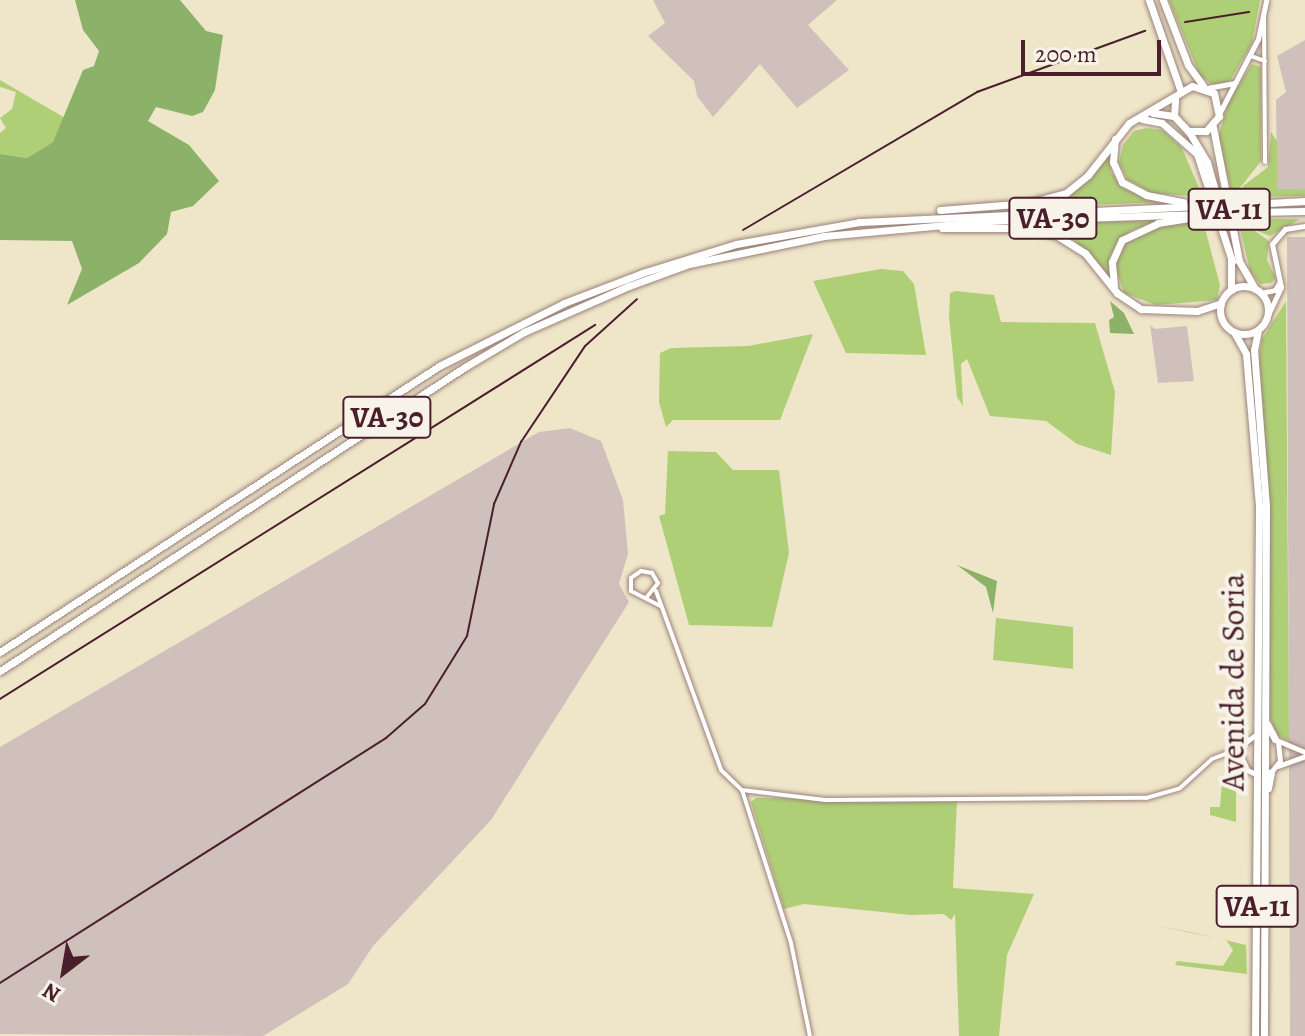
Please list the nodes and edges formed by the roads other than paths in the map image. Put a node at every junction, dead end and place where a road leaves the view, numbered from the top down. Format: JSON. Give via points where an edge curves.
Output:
{"nodes":[{"id":1,"x":1149,"y":0,"type":"edge"},
{"id":2,"x":1163,"y":0,"type":"edge"},
{"id":3,"x":1266,"y":0,"type":"edge"},
{"id":4,"x":1264,"y":14,"type":"junction"},
{"id":5,"x":1251,"y":56,"type":"junction"},
{"id":6,"x":1265,"y":61,"type":"junction"},
{"id":7,"x":1235,"y":83,"type":"junction"},
{"id":8,"x":1205,"y":87,"type":"junction"},
{"id":9,"x":1181,"y":92,"type":"junction"},
{"id":10,"x":1175,"y":100,"type":"junction"},
{"id":11,"x":1220,"y":112,"type":"junction"},
{"id":12,"x":1153,"y":113,"type":"junction"},
{"id":13,"x":1174,"y":116,"type":"junction"},
{"id":14,"x":1139,"y":118,"type":"junction"},
{"id":15,"x":1213,"y":126,"type":"junction"},
{"id":16,"x":1188,"y":131,"type":"junction"},
{"id":17,"x":1116,"y":137,"type":"junction"},
{"id":18,"x":1265,"y":162,"type":"dead end"},
{"id":19,"x":1305,"y":201,"type":"edge"},
{"id":20,"x":1251,"y":208,"type":"junction"},
{"id":21,"x":1198,"y":210,"type":"junction"},
{"id":22,"x":1305,"y":211,"type":"edge"},
{"id":23,"x":926,"y":215,"type":"junction"},
{"id":24,"x":1305,"y":226,"type":"edge"},
{"id":25,"x":908,"y":227,"type":"junction"},
{"id":26,"x":1232,"y":261,"type":"junction"},
{"id":27,"x":1280,"y":278,"type":"junction"},
{"id":28,"x":1231,"y":290,"type":"junction"},
{"id":29,"x":1258,"y":291,"type":"junction"},
{"id":30,"x":1121,"y":298,"type":"junction"},
{"id":31,"x":1221,"y":303,"type":"junction"},
{"id":32,"x":1197,"y":311,"type":"junction"},
{"id":33,"x":1268,"y":315,"type":"junction"},
{"id":34,"x":1224,"y":323,"type":"junction"},
{"id":35,"x":1258,"y":330,"type":"junction"},
{"id":36,"x":1234,"y":332,"type":"junction"},
{"id":37,"x":656,"y":591,"type":"junction"},
{"id":38,"x":646,"y":598,"type":"junction"},
{"id":39,"x":660,"y":606,"type":"junction"},
{"id":40,"x":0,"y":652,"type":"edge"},
{"id":41,"x":0,"y":671,"type":"edge"},
{"id":42,"x":1265,"y":722,"type":"junction"},
{"id":43,"x":1261,"y":734,"type":"junction"},
{"id":44,"x":1277,"y":741,"type":"junction"},
{"id":45,"x":1241,"y":748,"type":"junction"},
{"id":46,"x":1233,"y":754,"type":"junction"},
{"id":47,"x":1305,"y":754,"type":"edge"},
{"id":48,"x":1241,"y":760,"type":"junction"},
{"id":49,"x":1268,"y":772,"type":"junction"},
{"id":50,"x":742,"y":790,"type":"junction"},
{"id":51,"x":1264,"y":1035,"type":"edge"},
{"id":52,"x":810,"y":1036,"type":"edge"},
{"id":53,"x":1255,"y":1036,"type":"edge"}],
"edges":[{"from":1,"to":9,"type":"highway"},
{"from":2,"to":8,"type":"highway","via":[[1188,65]]},
{"from":3,"to":4,"type":"street"},
{"from":4,"to":5,"type":"street"},
{"from":4,"to":6,"type":"street"},
{"from":5,"to":6,"type":"street"},
{"from":5,"to":7,"type":"street"},
{"from":6,"to":18,"type":"street"},
{"from":7,"to":8,"type":"street"},
{"from":7,"to":11,"type":"street"},
{"from":8,"to":9,"type":"highway"},
{"from":8,"to":11,"type":"highway","via":[[1217,97]]},
{"from":9,"to":10,"type":"highway"},
{"from":10,"to":12,"type":"highway"},
{"from":10,"to":13,"type":"highway"},
{"from":11,"to":15,"type":"highway"},
{"from":12,"to":13,"type":"highway"},
{"from":12,"to":14,"type":"highway"},
{"from":13,"to":16,"type":"highway","number":"VA-11"},
{"from":14,"to":17,"type":"highway"},
{"from":14,"to":26,"type":"highway","via":[[1162,123],[1197,154]]},
{"from":15,"to":16,"type":"highway"},
{"from":15,"to":29,"type":"highway","number":"VA-11","via":[[1239,261]]},
{"from":16,"to":26,"type":"highway","number":"VA-11","via":[[1207,162]]},
{"from":17,"to":21,"type":"highway","via":[[1113,162],[1122,182]]},
{"from":17,"to":23,"type":"highway","via":[[1088,175],[1066,193]]},
{"from":19,"to":20,"type":"highway","number":"VA-30"},
{"from":20,"to":21,"type":"highway","number":"VA-30","bridge":true},
{"from":20,"to":22,"type":"highway","number":"VA-30"},
{"from":21,"to":23,"type":"highway","number":"VA-30"},
{"from":21,"to":25,"type":"highway","number":"VA-30"},
{"from":21,"to":30,"type":"highway","via":[[1122,240],[1111,270]]},
{"from":23,"to":40,"type":"highway","number":"VA-30","via":[[736,244],[642,273],[531,318],[403,388]]},
{"from":24,"to":27,"type":"street","via":[[1285,229],[1272,244],[1271,259]]},
{"from":25,"to":30,"type":"highway","via":[[1049,232],[1085,253]]},
{"from":25,"to":41,"type":"highway","number":"VA-30","via":[[809,238],[689,264],[524,332]]},
{"from":26,"to":28,"type":"highway","number":"VA-11"},
{"from":27,"to":29,"type":"street","via":[[1275,290]]},
{"from":27,"to":33,"type":"street","via":[[1281,291]]},
{"from":28,"to":29,"type":"highway"},
{"from":28,"to":31,"type":"highway"},
{"from":29,"to":33,"type":"highway","number":"VA-11"},
{"from":30,"to":32,"type":"highway","via":[[1151,311]]},
{"from":31,"to":32,"type":"highway"},
{"from":31,"to":34,"type":"highway"},
{"from":32,"to":34,"type":"highway"},
{"from":33,"to":35,"type":"highway"},
{"from":34,"to":36,"type":"highway","number":"VA-11"},
{"from":35,"to":36,"type":"highway"},
{"from":35,"to":42,"type":"highway","name":"Avenida de Soria","number":"VA-11","via":[[1254,350],[1266,506]]},
{"from":36,"to":43,"type":"highway","name":"Avenida de Soria","number":"VA-11","via":[[1246,354],[1256,461]]},
{"from":37,"to":38,"type":"street"},
{"from":37,"to":38,"type":"street","via":[[652,573],[635,574],[631,591]]},
{"from":37,"to":39,"type":"street"},
{"from":38,"to":39,"type":"street"},
{"from":39,"to":50,"type":"street","via":[[721,770]]},
{"from":42,"to":43,"type":"highway","name":"Avenida de Soria","number":"VA-11"},
{"from":42,"to":44,"type":"highway"},
{"from":43,"to":44,"type":"street"},
{"from":43,"to":45,"type":"street"},
{"from":43,"to":49,"type":"highway","name":"Avenida de Soria","number":"VA-11"},
{"from":44,"to":47,"type":"street"},
{"from":44,"to":49,"type":"street"},
{"from":45,"to":46,"type":"street"},
{"from":45,"to":48,"type":"street"},
{"from":46,"to":48,"type":"street"},
{"from":46,"to":50,"type":"street","via":[[1212,759],[1180,788],[1146,798],[825,800]]},
{"from":47,"to":49,"type":"street"},
{"from":48,"to":49,"type":"street"},
{"from":49,"to":51,"type":"highway","name":"Avenida de Soria","number":"VA-11"},
{"from":49,"to":53,"type":"highway","name":"Avenida de Soria","number":"VA-11"},
{"from":50,"to":52,"type":"street","via":[[791,943]]}]}
